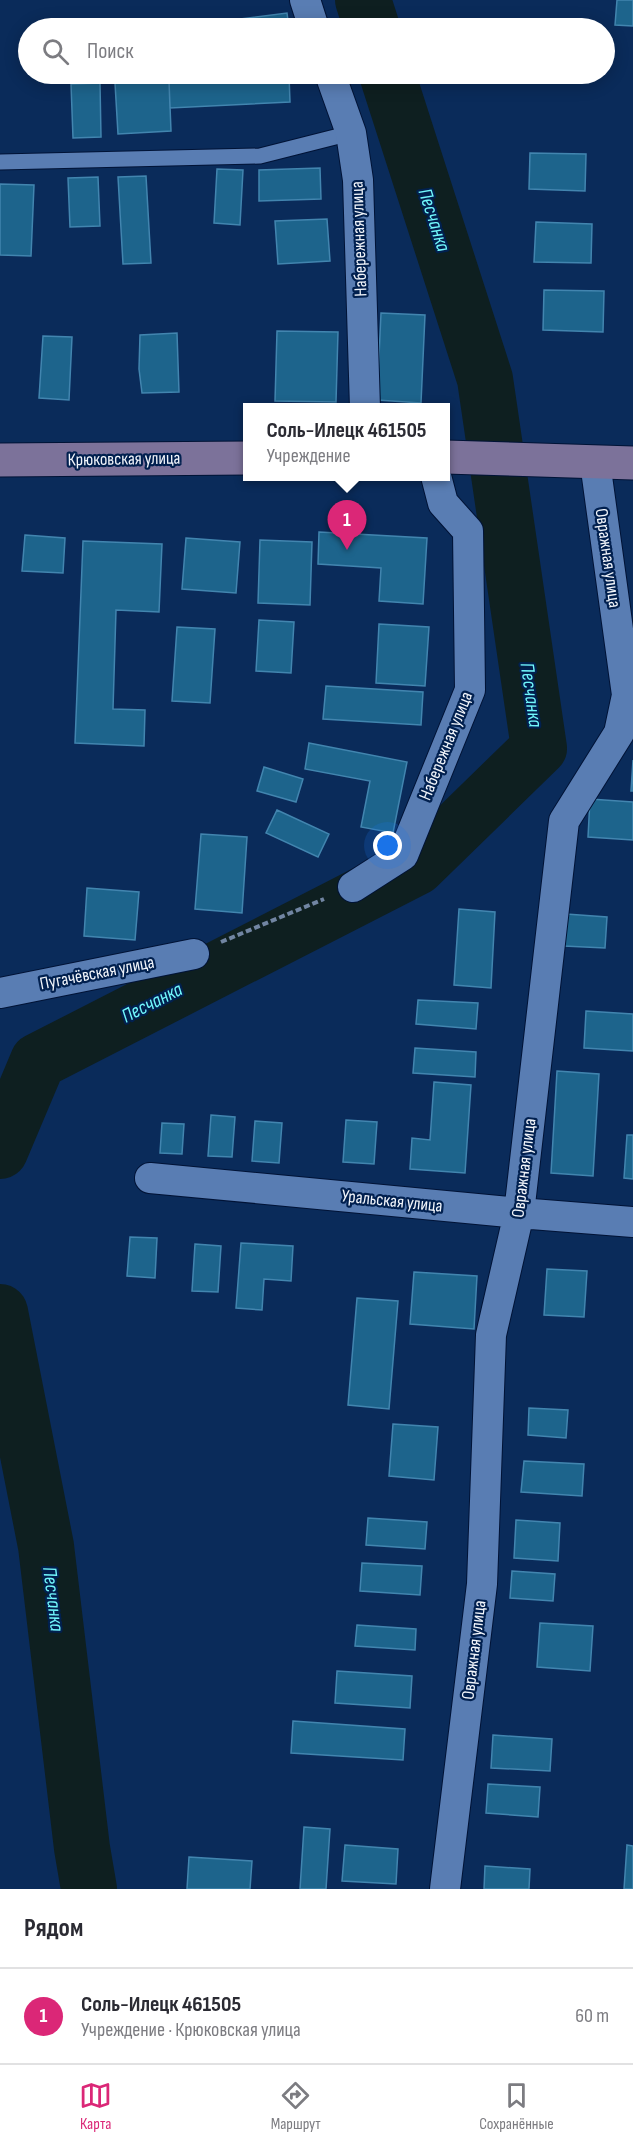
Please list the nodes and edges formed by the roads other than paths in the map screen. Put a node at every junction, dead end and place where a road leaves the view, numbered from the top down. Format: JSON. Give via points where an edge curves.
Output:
{"nodes":[{"id":1,"x":305,"y":0,"type":"edge"},
{"id":2,"x":311,"y":18,"type":"edge"},
{"id":3,"x":334,"y":84,"type":"edge"},
{"id":4,"x":351,"y":134,"type":"junction"},
{"id":5,"x":0,"y":162,"type":"edge"},
{"id":6,"x":365,"y":403,"type":"edge"},
{"id":7,"x":243,"y":458,"type":"edge"},
{"id":8,"x":0,"y":460,"type":"edge"},
{"id":9,"x":595,"y":462,"type":"junction"},
{"id":10,"x":633,"y":463,"type":"edge"},
{"id":11,"x":450,"y":464,"type":"edge"},
{"id":12,"x":444,"y":481,"type":"edge"},
{"id":13,"x":353,"y":887,"type":"road end"},
{"id":14,"x":194,"y":954,"type":"road end"},
{"id":15,"x":0,"y":993,"type":"edge"},
{"id":16,"x":150,"y":1178,"type":"dead end"},
{"id":17,"x":519,"y":1214,"type":"junction"},
{"id":18,"x":633,"y":1222,"type":"edge"},
{"id":19,"x":445,"y":1889,"type":"edge"}],
"edges":[{"from":1,"to":2,"type":"street"},
{"from":3,"to":4,"type":"street","name":"Набережная улица"},
{"from":4,"to":5,"type":"lane","via":[[260,156]]},
{"from":4,"to":6,"type":"street","name":"Набережная улица","via":[[358,180]]},
{"from":7,"to":8,"type":"street","name":"Крюковская улица"},
{"from":9,"to":10,"type":"street"},
{"from":9,"to":11,"type":"street"},
{"from":9,"to":17,"type":"street","name":"Овражная улица","via":[[627,695],[619,733],[564,820]]},
{"from":12,"to":13,"type":"street","name":"Набережная улица","via":[[443,503],[468,531],[470,690],[403,855]]},
{"from":14,"to":15,"type":"street","name":"Пугачёвская улица"},
{"from":16,"to":17,"type":"street","name":"Уральская улица"},
{"from":17,"to":18,"type":"street","name":"Уральская улица"},
{"from":17,"to":19,"type":"street","name":"Овражная улица","via":[[491,1335],[482,1584]]}]}
